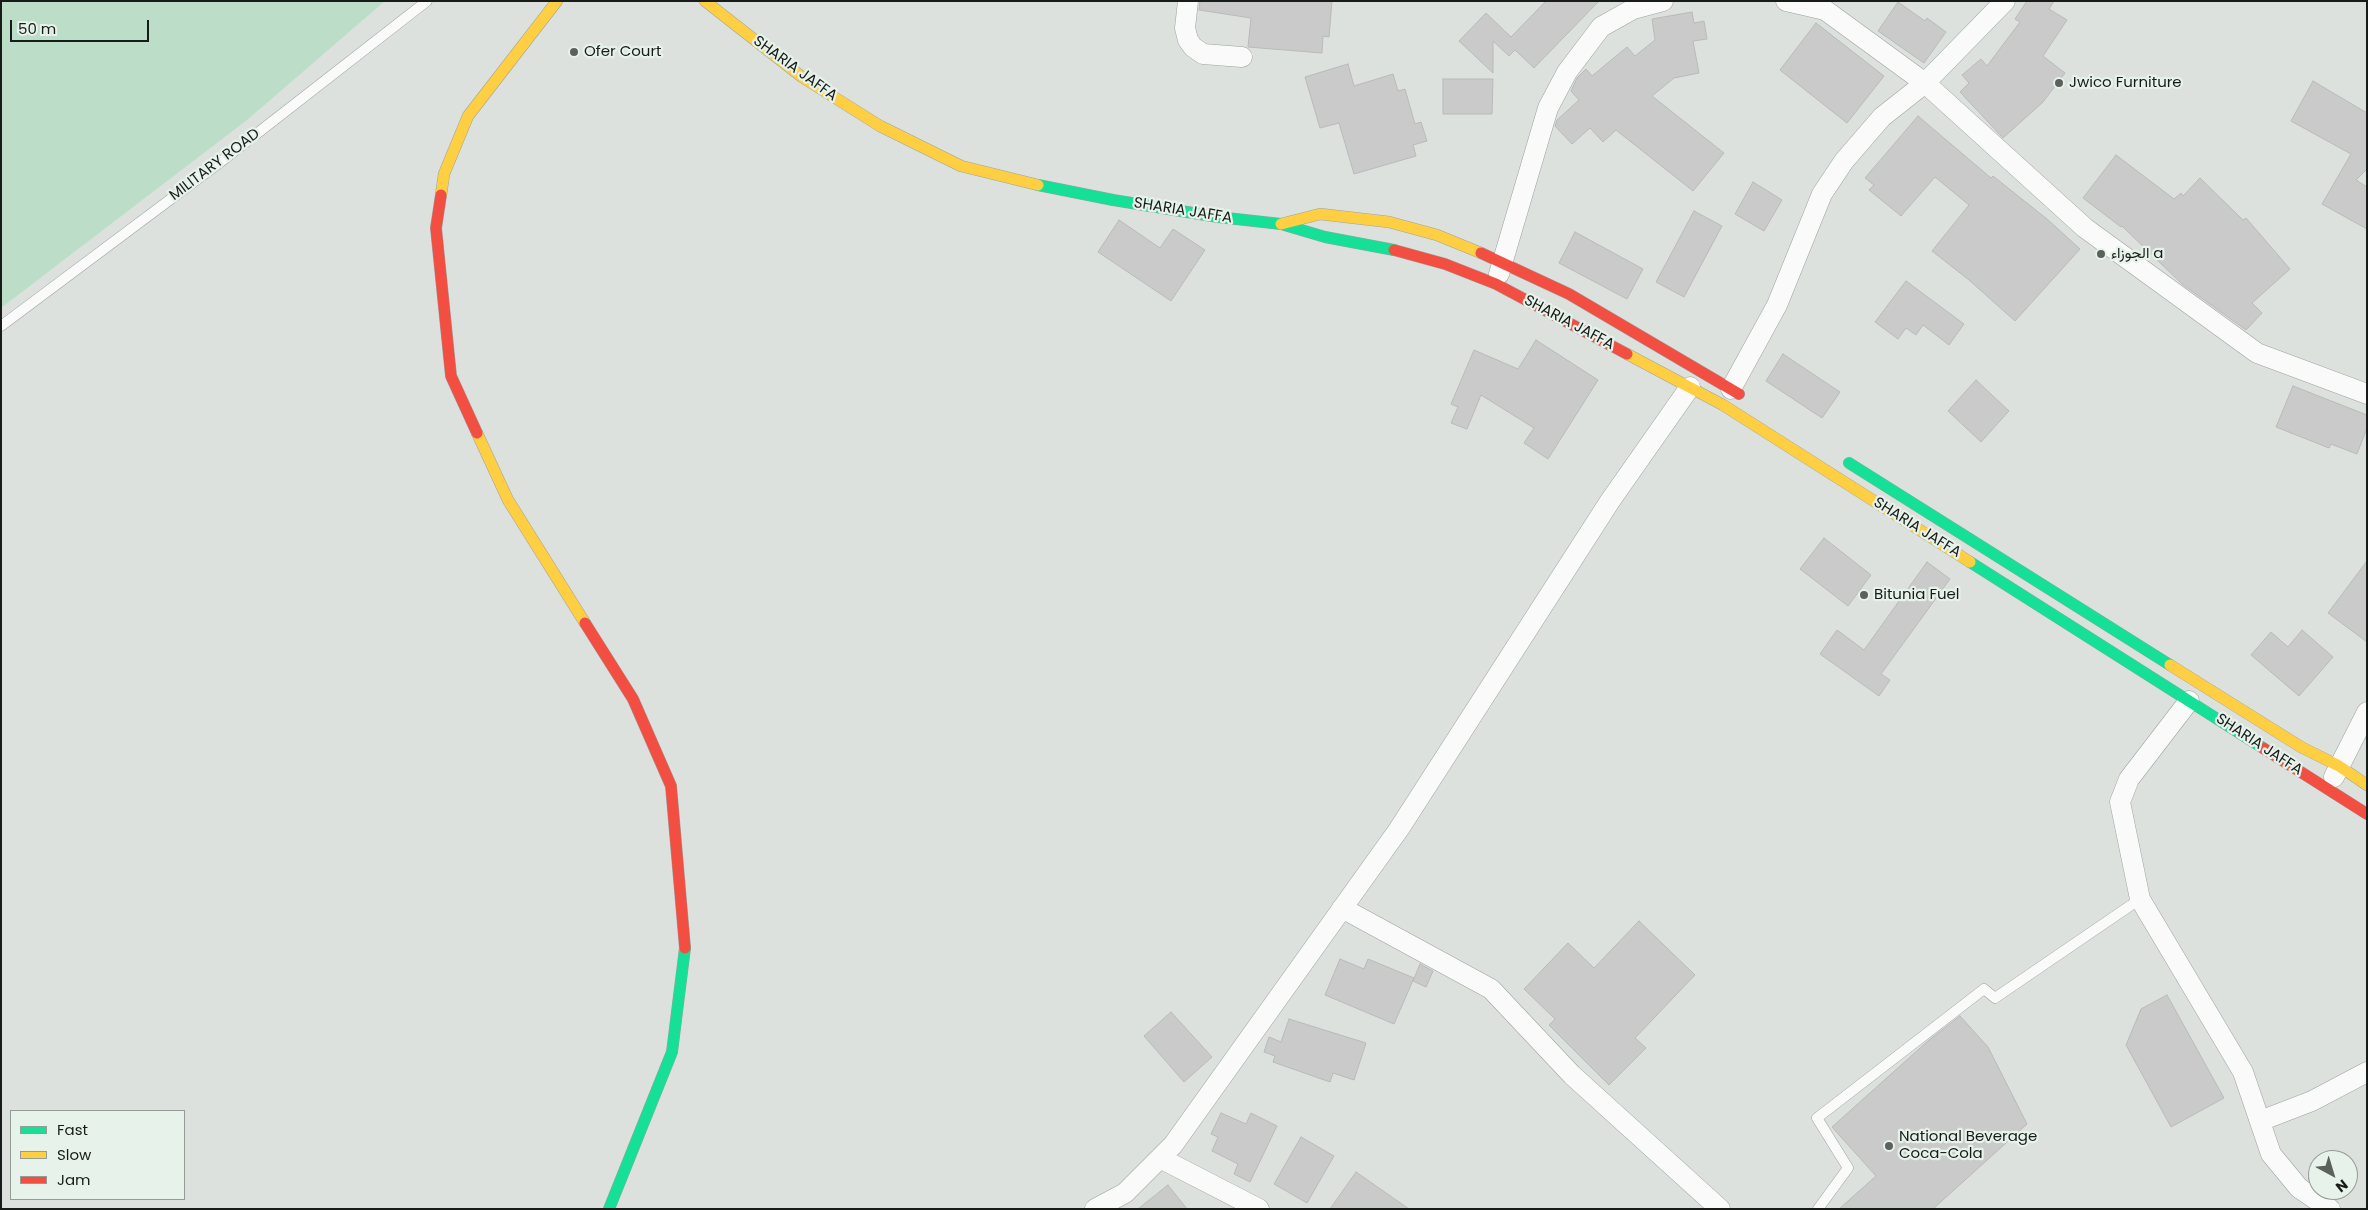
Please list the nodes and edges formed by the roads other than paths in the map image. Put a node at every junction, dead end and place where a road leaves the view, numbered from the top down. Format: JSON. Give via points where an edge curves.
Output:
{"nodes":[{"id":1,"x":427,"y":1,"type":"edge"},
{"id":2,"x":557,"y":1,"type":"edge"},
{"id":3,"x":705,"y":1,"type":"edge"},
{"id":4,"x":1188,"y":1,"type":"edge"},
{"id":5,"x":1663,"y":1,"type":"edge"},
{"id":6,"x":1786,"y":1,"type":"edge"},
{"id":7,"x":2005,"y":1,"type":"edge"},
{"id":8,"x":1242,"y":57,"type":"dead end"},
{"id":9,"x":1925,"y":82,"type":"junction"},
{"id":10,"x":1281,"y":224,"type":"junction"},
{"id":11,"x":1502,"y":262,"type":"junction"},
{"id":12,"x":1496,"y":284,"type":"junction"},
{"id":13,"x":1,"y":326,"type":"edge"},
{"id":14,"x":1690,"y":387,"type":"junction"},
{"id":15,"x":1732,"y":389,"type":"junction"},
{"id":16,"x":2367,"y":394,"type":"edge"},
{"id":17,"x":1748,"y":400,"type":"dead end"},
{"id":18,"x":1841,"y":458,"type":"dead end"},
{"id":19,"x":2189,"y":701,"type":"junction"},
{"id":20,"x":2367,"y":712,"type":"edge"},
{"id":21,"x":2339,"y":766,"type":"junction"},
{"id":22,"x":2367,"y":785,"type":"edge"},
{"id":23,"x":2327,"y":789,"type":"junction"},
{"id":24,"x":2367,"y":814,"type":"edge"},
{"id":25,"x":2140,"y":899,"type":"junction"},
{"id":26,"x":1342,"y":908,"type":"junction"},
{"id":27,"x":2367,"y":1072,"type":"edge"},
{"id":28,"x":2260,"y":1122,"type":"junction"},
{"id":29,"x":1160,"y":1158,"type":"junction"},
{"id":30,"x":609,"y":1209,"type":"edge"},
{"id":31,"x":1095,"y":1209,"type":"edge"},
{"id":32,"x":1259,"y":1209,"type":"edge"},
{"id":33,"x":1720,"y":1209,"type":"edge"},
{"id":34,"x":1818,"y":1209,"type":"edge"},
{"id":35,"x":2330,"y":1209,"type":"edge"}],
"edges":[{"from":1,"to":13,"type":"lane","name":"MILITARY ROAD","via":[[223,160]]},
{"from":2,"to":30,"type":"street","via":[[468,116],[444,174],[436,228],[451,376],[508,500],[633,699],[671,786],[685,952],[672,1052]]},
{"from":3,"to":10,"type":"street","name":"SHARIA JAFFA","via":[[802,77],[880,126],[961,166],[1113,200]]},
{"from":4,"to":8,"type":"street","via":[[1185,28],[1193,47],[1203,54]]},
{"from":5,"to":11,"type":"street","via":[[1633,9],[1601,27],[1567,72],[1548,108]]},
{"from":6,"to":9,"type":"street","via":[[1825,10]]},
{"from":7,"to":9,"type":"street"},
{"from":9,"to":15,"type":"street","via":[[1882,117],[1844,161],[1822,194],[1777,305]]},
{"from":9,"to":16,"type":"street","via":[[2085,228],[2257,353]]},
{"from":10,"to":11,"type":"street","via":[[1320,214],[1389,222],[1437,235]]},
{"from":10,"to":12,"type":"street","name":"SHARIA JAFFA","via":[[1445,264]]},
{"from":11,"to":12,"type":"street"},
{"from":11,"to":15,"type":"street","via":[[1569,294]]},
{"from":12,"to":14,"type":"street","name":"SHARIA JAFFA"},
{"from":14,"to":19,"type":"street","name":"SHARIA JAFFA"},
{"from":14,"to":26,"type":"street","via":[[1610,501],[1399,829]]},
{"from":15,"to":17,"type":"street"},
{"from":18,"to":21,"type":"street","via":[[2301,747]]},
{"from":19,"to":23,"type":"street","name":"SHARIA JAFFA"},
{"from":19,"to":25,"type":"street","via":[[2129,779],[2120,802]]},
{"from":20,"to":21,"type":"street"},
{"from":21,"to":22,"type":"street"},
{"from":21,"to":23,"type":"street"},
{"from":23,"to":24,"type":"street","name":"SHARIA JAFFA"},
{"from":25,"to":28,"type":"street","via":[[2243,1072]]},
{"from":25,"to":34,"type":"lane","via":[[1995,998],[1984,989],[1816,1118],[1848,1168]]},
{"from":26,"to":29,"type":"street","via":[[1173,1145]]},
{"from":26,"to":33,"type":"street","via":[[1491,989],[1572,1075]]},
{"from":27,"to":28,"type":"street","via":[[2312,1101]]},
{"from":28,"to":35,"type":"street","via":[[2271,1154],[2299,1188]]},
{"from":29,"to":31,"type":"street","via":[[1124,1193]]},
{"from":29,"to":32,"type":"street"}]}
